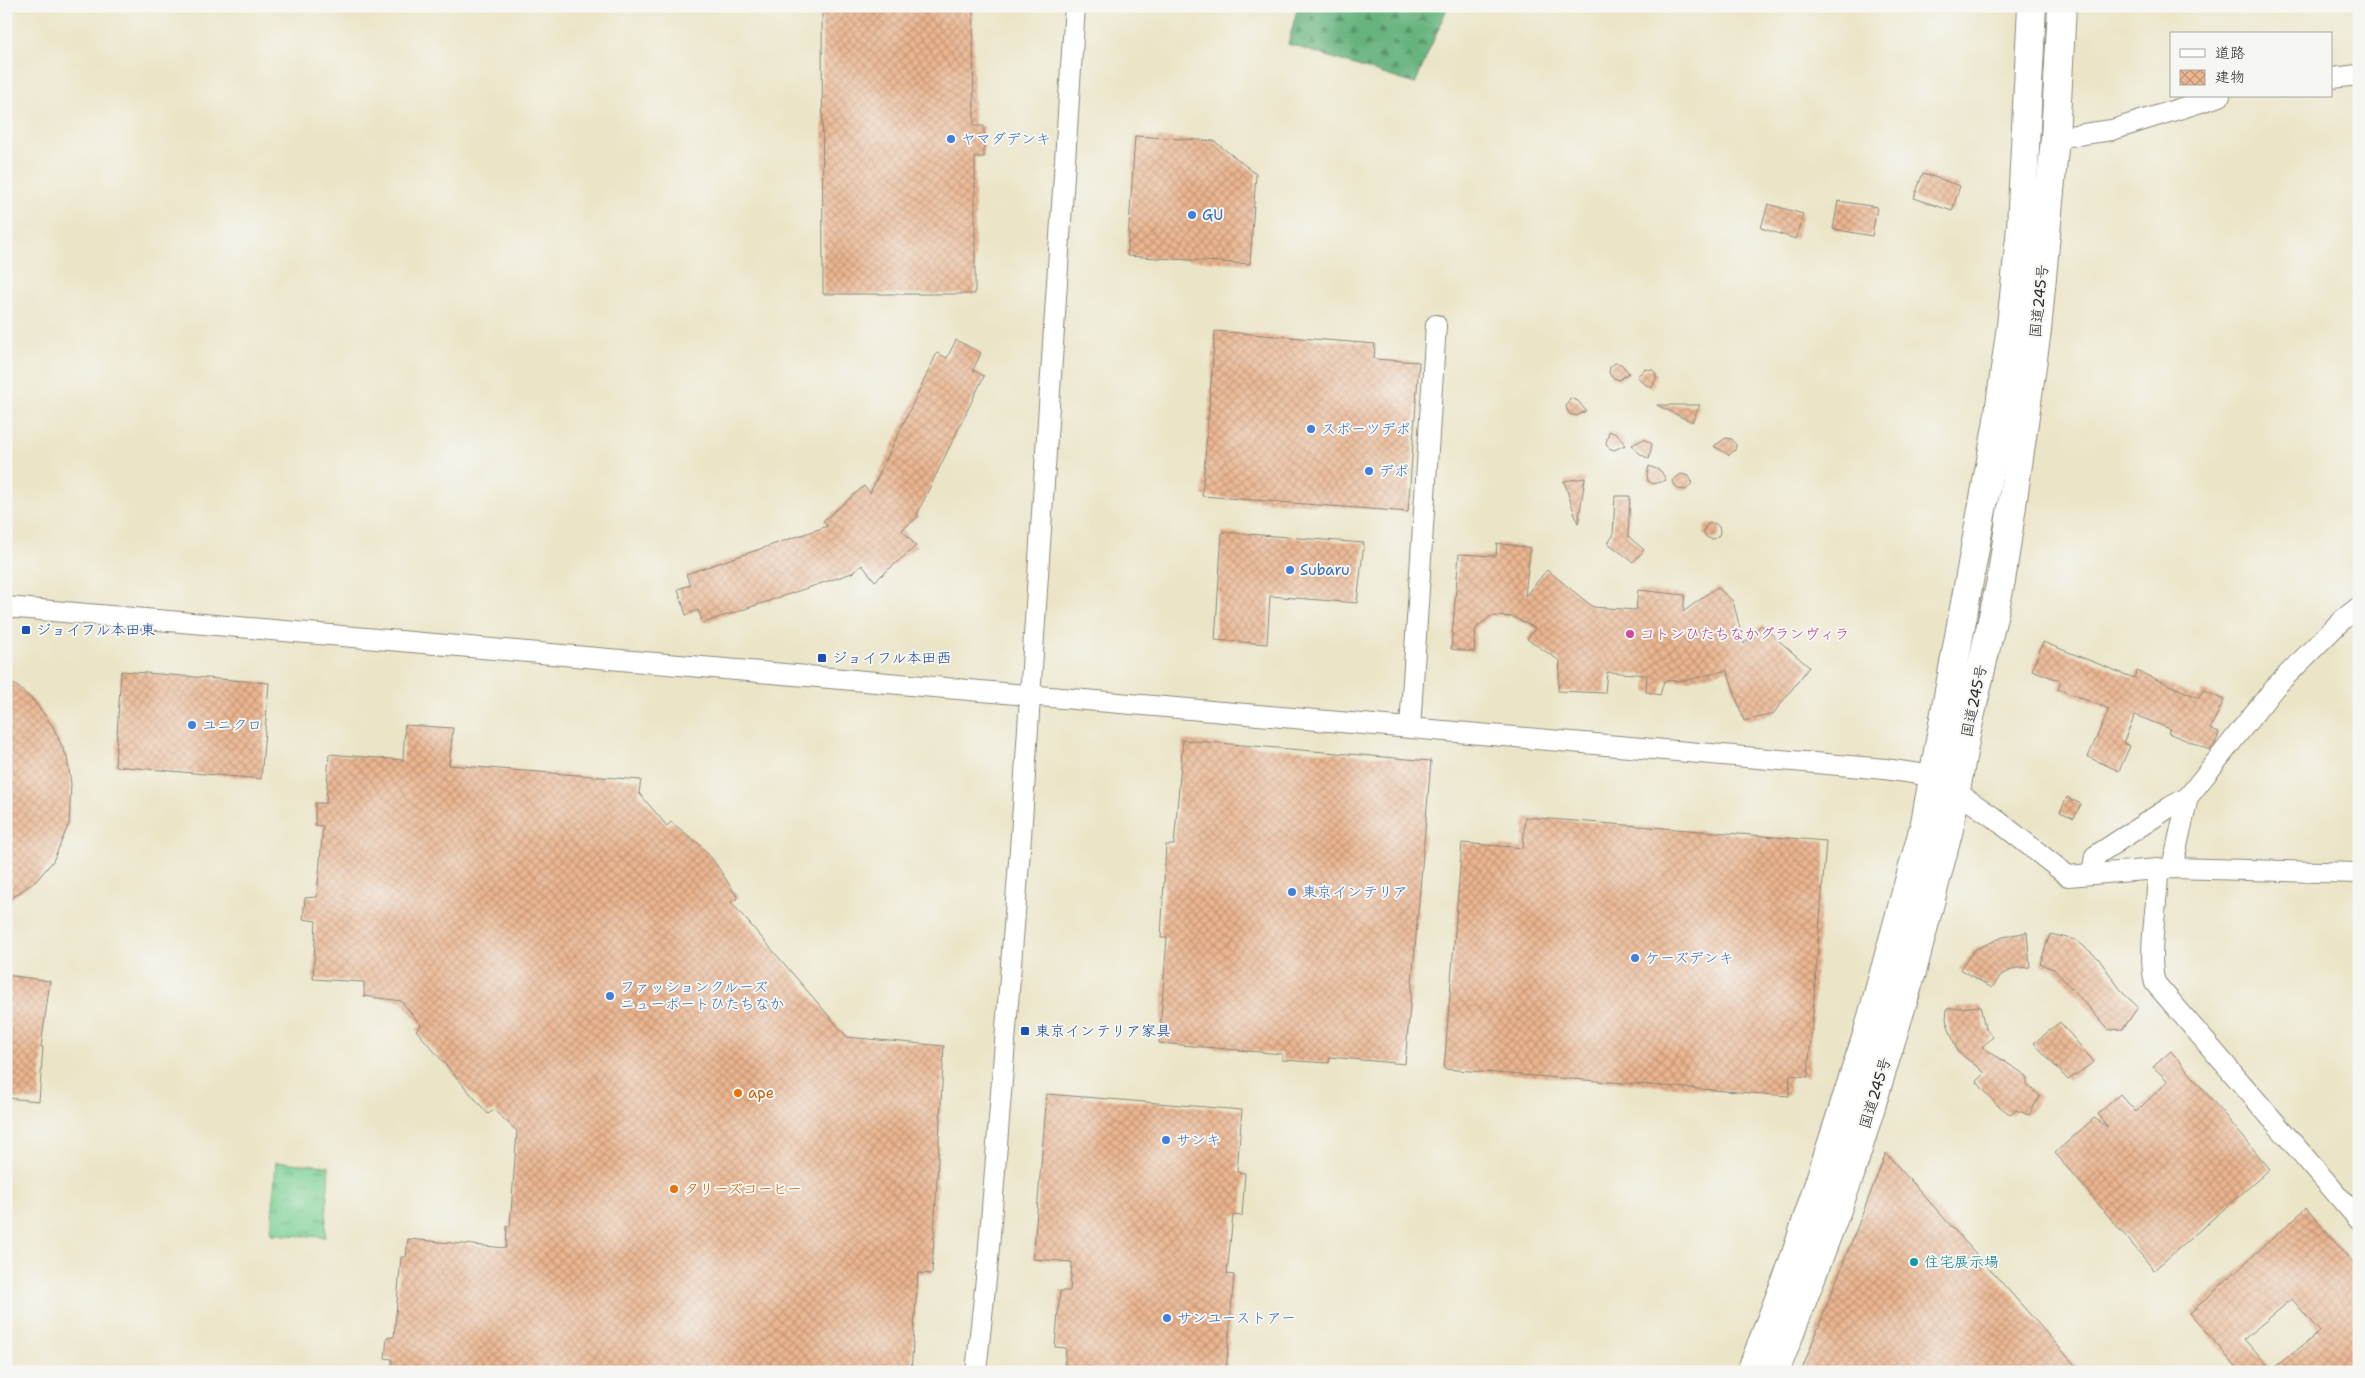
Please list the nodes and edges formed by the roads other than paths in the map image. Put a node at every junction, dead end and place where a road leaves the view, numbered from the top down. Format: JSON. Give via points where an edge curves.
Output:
{"nodes":[{"id":1,"x":1075,"y":6,"type":"edge"},
{"id":2,"x":2032,"y":6,"type":"edge"},
{"id":3,"x":2062,"y":6,"type":"edge"},
{"id":4,"x":2359,"y":75,"type":"edge"},
{"id":5,"x":2332,"y":78,"type":"edge"},
{"id":6,"x":2214,"y":98,"type":"edge"},
{"id":7,"x":2055,"y":138,"type":"junction"},
{"id":8,"x":1436,"y":325,"type":"dead end"},
{"id":9,"x":6,"y":607,"type":"edge"},
{"id":10,"x":2359,"y":607,"type":"edge"},
{"id":11,"x":1030,"y":695,"type":"junction"},
{"id":12,"x":1410,"y":728,"type":"junction"},
{"id":13,"x":1933,"y":776,"type":"junction"},
{"id":14,"x":1956,"y":792,"type":"junction"},
{"id":15,"x":2188,"y":797,"type":"junction"},
{"id":16,"x":2165,"y":869,"type":"junction"},
{"id":17,"x":2092,"y":874,"type":"junction"},
{"id":18,"x":2359,"y":874,"type":"edge"},
{"id":19,"x":2359,"y":1220,"type":"edge"},
{"id":20,"x":976,"y":1372,"type":"edge"},
{"id":21,"x":1751,"y":1372,"type":"edge"},
{"id":22,"x":1775,"y":1372,"type":"edge"}],
"edges":[{"from":1,"to":11,"type":"street"},
{"from":2,"to":13,"type":"highway","name":"国道245号","via":[[2021,227],[2010,335],[1998,427]]},
{"from":3,"to":7,"type":"highway","name":"国道245号"},
{"from":4,"to":5,"type":"street"},
{"from":6,"to":7,"type":"street","via":[[2112,130]]},
{"from":7,"to":14,"type":"highway","name":"国道245号","via":[[2037,330],[2001,580]]},
{"from":8,"to":12,"type":"street"},
{"from":9,"to":11,"type":"street"},
{"from":10,"to":15,"type":"street","via":[[2275,687]]},
{"from":11,"to":12,"type":"street"},
{"from":11,"to":20,"type":"street","via":[[990,1231]]},
{"from":12,"to":13,"type":"street","via":[[1885,769]]},
{"from":13,"to":14,"type":"street"},
{"from":13,"to":21,"type":"highway","name":"国道245号","via":[[1925,824],[1867,1035],[1793,1263]]},
{"from":14,"to":17,"type":"street","via":[[2068,876]]},
{"from":14,"to":22,"type":"highway","name":"国道245号","via":[[1912,972],[1850,1174]]},
{"from":15,"to":16,"type":"street"},
{"from":15,"to":17,"type":"street","via":[[2095,856]]},
{"from":16,"to":17,"type":"street"},
{"from":16,"to":18,"type":"street"},
{"from":16,"to":19,"type":"street","via":[[2158,896],[2151,969],[2155,983]]}]}
